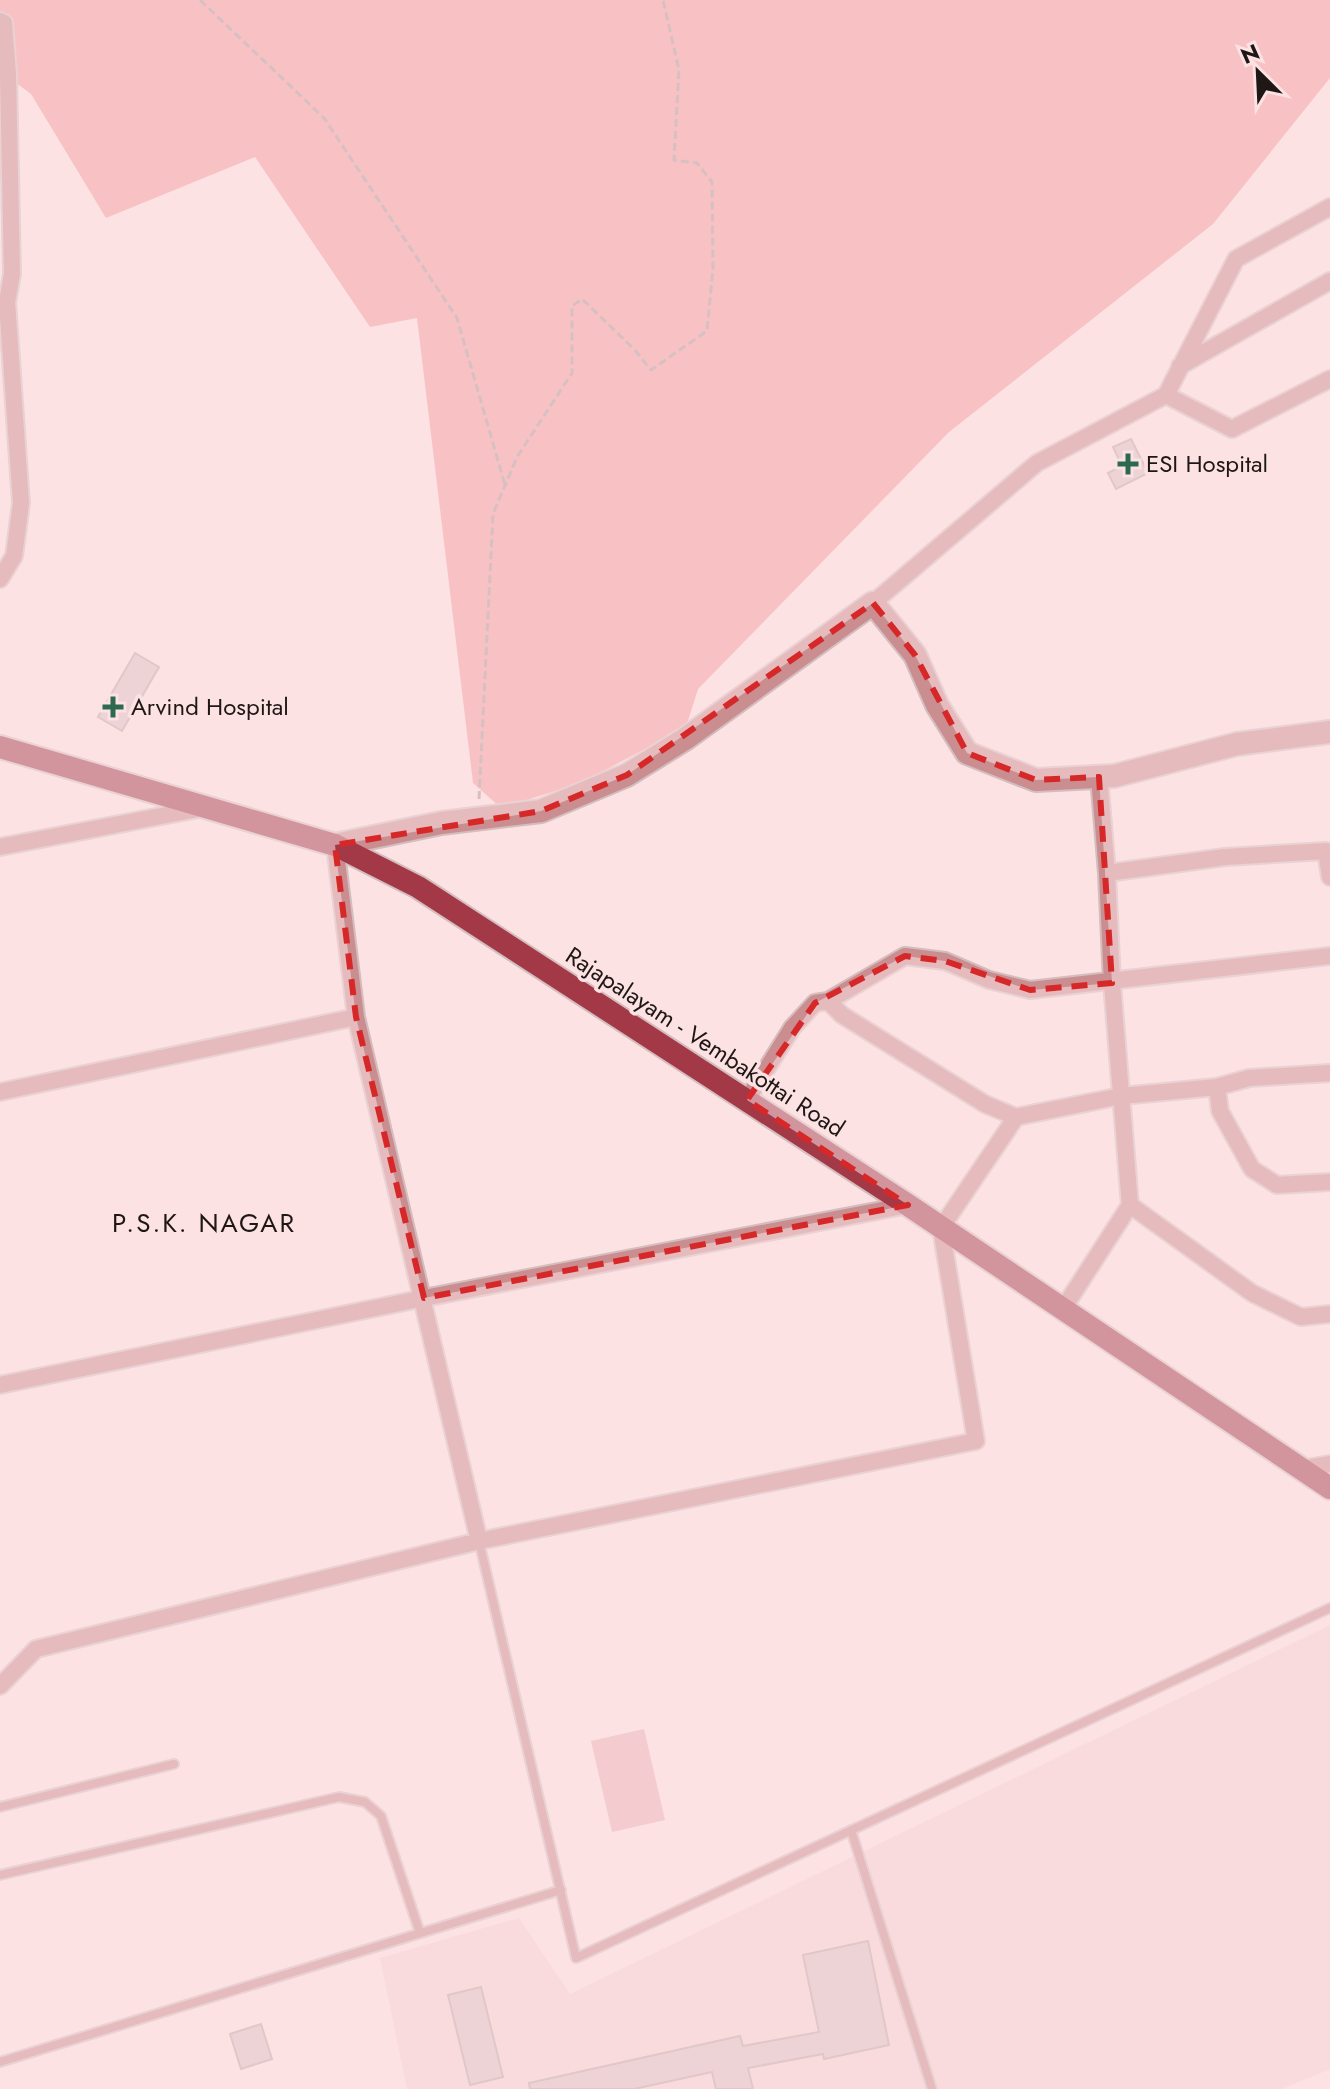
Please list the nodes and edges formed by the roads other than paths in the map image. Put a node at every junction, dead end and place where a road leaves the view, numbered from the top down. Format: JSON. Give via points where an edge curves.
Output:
{"nodes":[{"id":1,"x":0,"y":21,"type":"edge"},
{"id":2,"x":1330,"y":207,"type":"edge"},
{"id":3,"x":1330,"y":281,"type":"edge"},
{"id":4,"x":4,"y":302,"type":"edge"},
{"id":5,"x":1180,"y":366,"type":"junction"},
{"id":6,"x":1330,"y":379,"type":"edge"},
{"id":7,"x":1166,"y":395,"type":"junction"},
{"id":8,"x":0,"y":579,"type":"edge"},
{"id":9,"x":873,"y":603,"type":"junction"},
{"id":10,"x":1330,"y":732,"type":"edge"},
{"id":11,"x":0,"y":747,"type":"edge"},
{"id":12,"x":1099,"y":777,"type":"junction"},
{"id":13,"x":206,"y":808,"type":"junction"},
{"id":14,"x":335,"y":845,"type":"junction"},
{"id":15,"x":0,"y":847,"type":"edge"},
{"id":16,"x":1107,"y":873,"type":"junction"},
{"id":17,"x":1330,"y":877,"type":"edge"},
{"id":18,"x":1330,"y":956,"type":"edge"},
{"id":19,"x":1112,"y":983,"type":"junction"},
{"id":20,"x":828,"y":1001,"type":"junction"},
{"id":21,"x":356,"y":1017,"type":"junction"},
{"id":22,"x":1330,"y":1073,"type":"edge"},
{"id":23,"x":1217,"y":1087,"type":"junction"},
{"id":24,"x":0,"y":1092,"type":"edge"},
{"id":25,"x":1121,"y":1096,"type":"junction"},
{"id":26,"x":747,"y":1100,"type":"junction"},
{"id":27,"x":1016,"y":1117,"type":"junction"},
{"id":28,"x":1330,"y":1182,"type":"edge"},
{"id":29,"x":908,"y":1205,"type":"junction"},
{"id":30,"x":1130,"y":1205,"type":"junction"},
{"id":31,"x":941,"y":1228,"type":"junction"},
{"id":32,"x":424,"y":1298,"type":"junction"},
{"id":33,"x":1063,"y":1309,"type":"junction"},
{"id":34,"x":1330,"y":1314,"type":"edge"},
{"id":35,"x":0,"y":1385,"type":"edge"},
{"id":36,"x":1330,"y":1464,"type":"edge"},
{"id":37,"x":1302,"y":1469,"type":"junction"},
{"id":38,"x":1330,"y":1488,"type":"edge"},
{"id":39,"x":479,"y":1541,"type":"junction"},
{"id":40,"x":1330,"y":1608,"type":"edge"},
{"id":41,"x":0,"y":1686,"type":"edge"},
{"id":42,"x":174,"y":1764,"type":"dead end"},
{"id":43,"x":0,"y":1807,"type":"edge"},
{"id":44,"x":851,"y":1830,"type":"junction"},
{"id":45,"x":0,"y":1875,"type":"edge"},
{"id":46,"x":561,"y":1890,"type":"junction"},
{"id":47,"x":420,"y":1933,"type":"junction"},
{"id":48,"x":0,"y":2062,"type":"edge"},
{"id":49,"x":932,"y":2089,"type":"edge"}],
"edges":[{"from":1,"to":4,"type":"street","via":[[8,74],[12,274]]},
{"from":2,"to":5,"type":"street","via":[[1236,259]]},
{"from":3,"to":5,"type":"street"},
{"from":4,"to":8,"type":"street","via":[[21,503],[14,556]]},
{"from":5,"to":7,"type":"street"},
{"from":6,"to":7,"type":"street","via":[[1232,429]]},
{"from":7,"to":9,"type":"street","via":[[1037,463]]},
{"from":9,"to":12,"type":"street","via":[[915,655],[937,705],[967,753],[1036,780]]},
{"from":9,"to":14,"type":"street","via":[[627,775],[541,811],[441,823]]},
{"from":10,"to":12,"type":"street","via":[[1237,744]]},
{"from":11,"to":13,"type":"main road","name":"Rajapalayam - Vembakottai Road"},
{"from":12,"to":16,"type":"street"},
{"from":13,"to":14,"type":"main road","name":"Rajapalayam - Vembakottai Road"},
{"from":13,"to":15,"type":"street"},
{"from":14,"to":21,"type":"street"},
{"from":14,"to":26,"type":"main road","name":"Rajapalayam - Vembakottai Road","via":[[418,887]]},
{"from":16,"to":17,"type":"street","via":[[1225,857],[1326,851]]},
{"from":16,"to":19,"type":"street"},
{"from":18,"to":19,"type":"street"},
{"from":19,"to":20,"type":"street","via":[[1030,990],[945,961],[905,956]]},
{"from":19,"to":25,"type":"street"},
{"from":20,"to":26,"type":"street","via":[[815,1003],[792,1028]]},
{"from":20,"to":27,"type":"street","via":[[842,1015],[985,1104]]},
{"from":21,"to":24,"type":"street"},
{"from":21,"to":32,"type":"street"},
{"from":22,"to":23,"type":"street","via":[[1249,1078]]},
{"from":23,"to":25,"type":"street"},
{"from":23,"to":28,"type":"street","via":[[1220,1111],[1252,1169],[1277,1185]]},
{"from":25,"to":27,"type":"street"},
{"from":25,"to":30,"type":"street"},
{"from":26,"to":29,"type":"main road","name":"Rajapalayam - Vembakottai Road"},
{"from":27,"to":31,"type":"street"},
{"from":29,"to":31,"type":"main road","name":"Rajapalayam - Vembakottai Road"},
{"from":29,"to":32,"type":"street"},
{"from":30,"to":33,"type":"street"},
{"from":30,"to":34,"type":"street","via":[[1252,1293],[1301,1317]]},
{"from":31,"to":33,"type":"main road","name":"Rajapalayam - Vembakottai Road"},
{"from":31,"to":39,"type":"street","via":[[976,1441]]},
{"from":32,"to":35,"type":"street"},
{"from":32,"to":39,"type":"street"},
{"from":33,"to":37,"type":"main road","name":"Rajapalayam - Vembakottai Road"},
{"from":36,"to":37,"type":"street"},
{"from":37,"to":38,"type":"main road","name":"Rajapalayam - Vembakottai Road"},
{"from":39,"to":41,"type":"street","via":[[36,1649]]},
{"from":39,"to":46,"type":"lane"},
{"from":40,"to":44,"type":"lane"},
{"from":42,"to":43,"type":"lane"},
{"from":44,"to":46,"type":"lane","via":[[576,1958]]},
{"from":44,"to":49,"type":"lane"},
{"from":45,"to":47,"type":"lane","via":[[339,1797],[365,1802],[381,1816]]},
{"from":46,"to":47,"type":"lane"},
{"from":47,"to":48,"type":"lane"}]}
